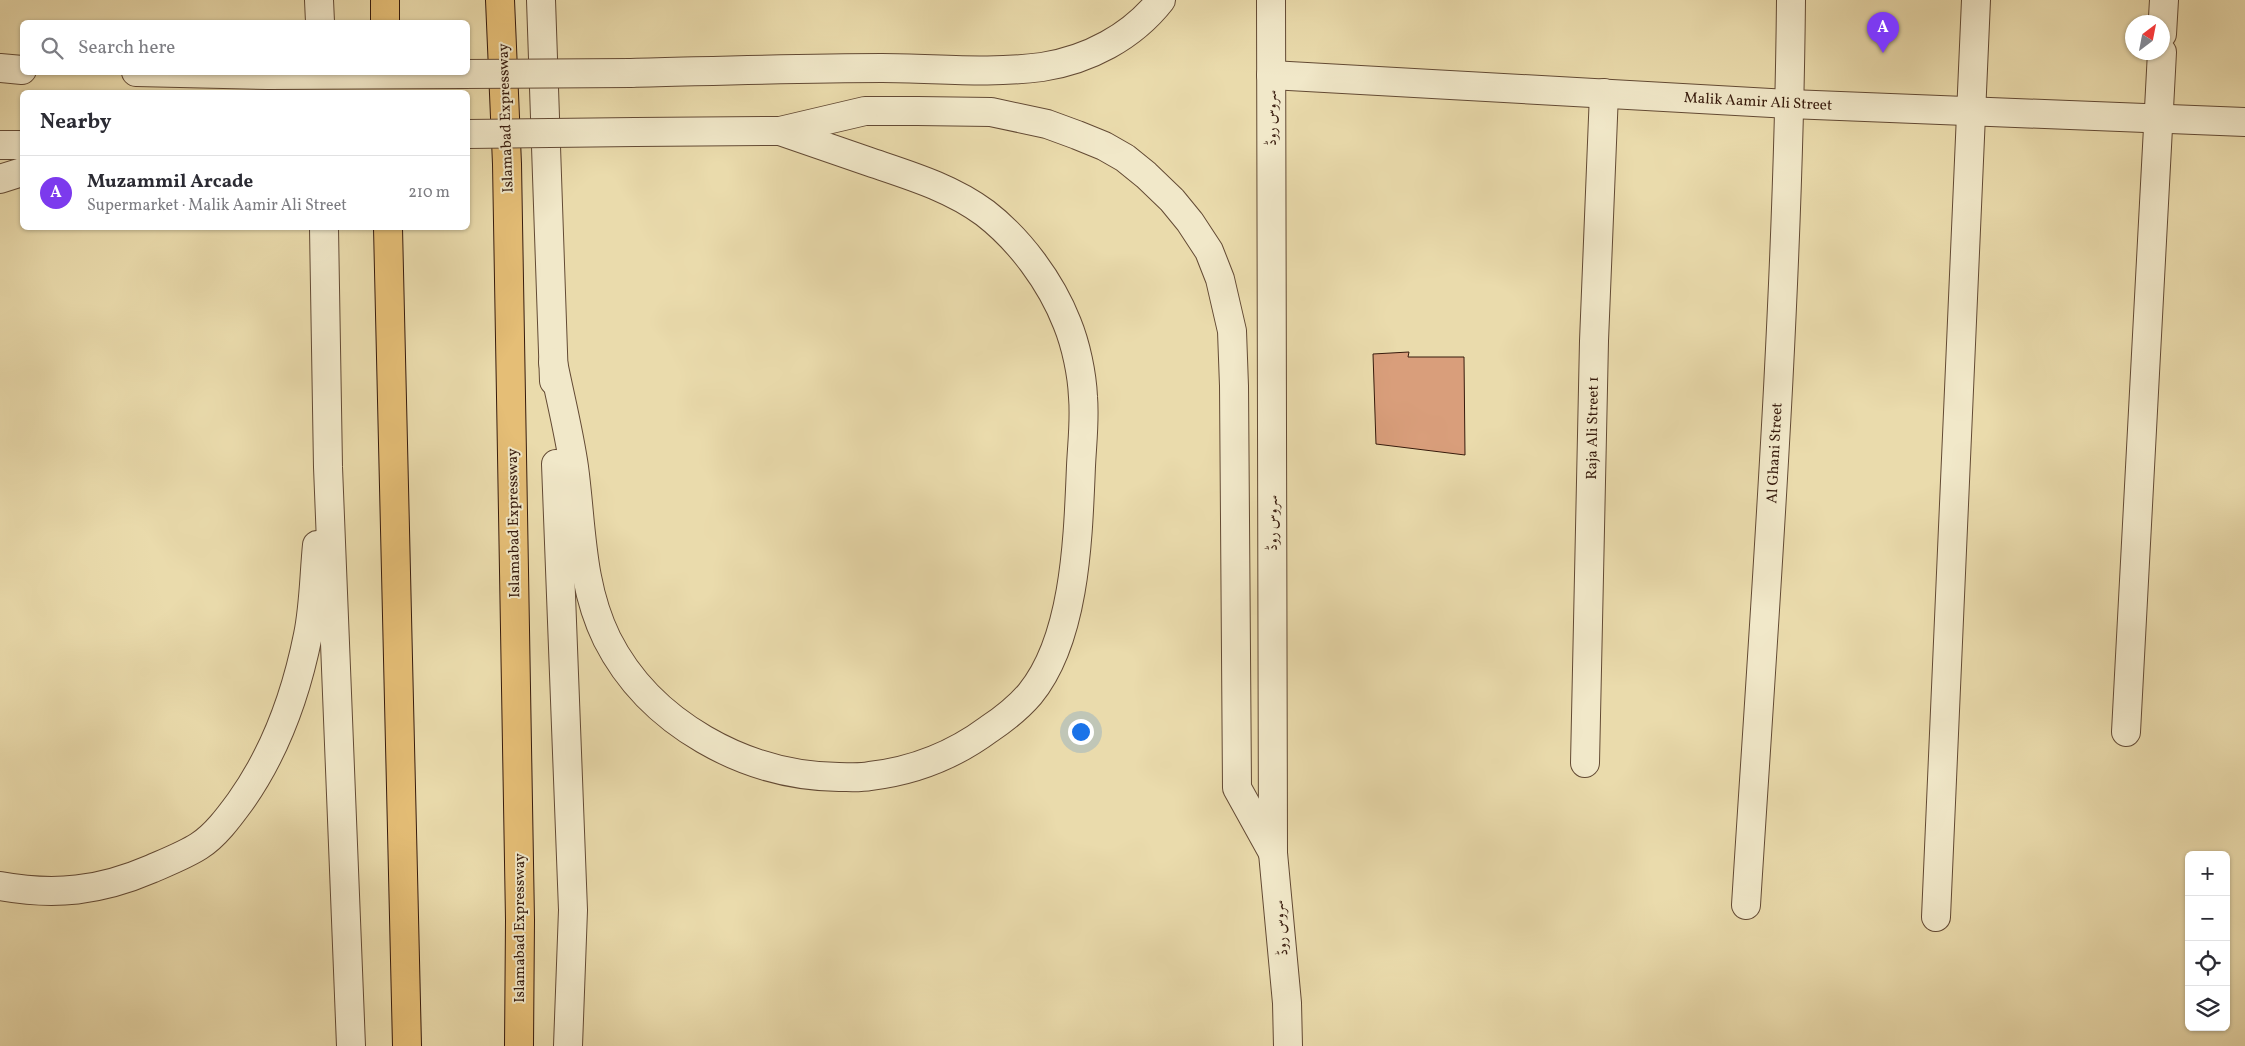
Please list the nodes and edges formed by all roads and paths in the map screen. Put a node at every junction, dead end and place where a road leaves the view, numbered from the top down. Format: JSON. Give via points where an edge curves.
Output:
{"nodes":[{"id":1,"x":319,"y":0,"type":"edge"},
{"id":2,"x":385,"y":0,"type":"edge"},
{"id":3,"x":500,"y":0,"type":"edge"},
{"id":4,"x":541,"y":0,"type":"edge"},
{"id":5,"x":1162,"y":0,"type":"edge"},
{"id":6,"x":1272,"y":0,"type":"edge"},
{"id":7,"x":1791,"y":0,"type":"edge"},
{"id":8,"x":1976,"y":0,"type":"edge"},
{"id":9,"x":2164,"y":0,"type":"edge"},
{"id":10,"x":2163,"y":15,"type":"edge"},
{"id":11,"x":320,"y":20,"type":"edge"},
{"id":12,"x":385,"y":20,"type":"edge"},
{"id":13,"x":2162,"y":60,"type":"edge"},
{"id":14,"x":0,"y":68,"type":"edge"},
{"id":15,"x":20,"y":70,"type":"edge"},
{"id":16,"x":470,"y":74,"type":"edge"},
{"id":17,"x":321,"y":75,"type":"edge"},
{"id":18,"x":386,"y":75,"type":"edge"},
{"id":19,"x":1271,"y":75,"type":"junction"},
{"id":20,"x":321,"y":90,"type":"edge"},
{"id":21,"x":386,"y":90,"type":"edge"},
{"id":22,"x":1604,"y":93,"type":"junction"},
{"id":23,"x":1790,"y":104,"type":"junction"},
{"id":24,"x":1973,"y":110,"type":"junction"},
{"id":25,"x":2158,"y":118,"type":"junction"},
{"id":26,"x":2245,"y":122,"type":"edge"},
{"id":27,"x":780,"y":131,"type":"junction"},
{"id":28,"x":470,"y":134,"type":"edge"},
{"id":29,"x":0,"y":145,"type":"edge"},
{"id":30,"x":20,"y":145,"type":"edge"},
{"id":31,"x":20,"y":173,"type":"edge"},
{"id":32,"x":0,"y":179,"type":"edge"},
{"id":33,"x":324,"y":230,"type":"edge"},
{"id":34,"x":388,"y":230,"type":"edge"},
{"id":35,"x":553,"y":362,"type":"junction"},
{"id":36,"x":328,"y":467,"type":"junction"},
{"id":37,"x":2126,"y":732,"type":"dead end"},
{"id":38,"x":1585,"y":764,"type":"dead end"},
{"id":39,"x":1273,"y":853,"type":"junction"},
{"id":40,"x":0,"y":886,"type":"edge"},
{"id":41,"x":1746,"y":905,"type":"dead end"},
{"id":42,"x":1936,"y":917,"type":"dead end"},
{"id":43,"x":570,"y":982,"type":"junction"},
{"id":44,"x":1286,"y":1002,"type":"junction"},
{"id":45,"x":351,"y":1046,"type":"edge"},
{"id":46,"x":408,"y":1046,"type":"edge"},
{"id":47,"x":519,"y":1046,"type":"edge"},
{"id":48,"x":568,"y":1046,"type":"edge"},
{"id":49,"x":588,"y":1046,"type":"edge"},
{"id":50,"x":1269,"y":1046,"type":"edge"},
{"id":51,"x":1288,"y":1046,"type":"edge"}],
"edges":[{"from":1,"to":11,"type":"street"},
{"from":2,"to":12,"type":"highway"},
{"from":3,"to":47,"type":"highway","name":"Islamabad Expressway","via":[[507,164],[520,920]]},
{"from":4,"to":35,"type":"street"},
{"from":5,"to":16,"type":"street","bridge":true,"via":[[1126,35],[1104,47],[1042,67]]},
{"from":6,"to":19,"type":"street","name":"سروس روڈ"},
{"from":7,"to":23,"type":"street","name":"Al Ghani Street"},
{"from":8,"to":24,"type":"street"},
{"from":9,"to":10,"type":"street"},
{"from":13,"to":25,"type":"street"},
{"from":14,"to":15,"type":"street"},
{"from":17,"to":20,"type":"street"},
{"from":18,"to":21,"type":"highway"},
{"from":19,"to":22,"type":"street","name":"Malik Aamir Ali Street"},
{"from":19,"to":39,"type":"street","name":"سروس روڈ"},
{"from":22,"to":23,"type":"street","name":"Malik Aamir Ali Street"},
{"from":22,"to":38,"type":"street","name":"Raja Ali Street 1","via":[[1594,341]]},
{"from":23,"to":24,"type":"street","name":"Malik Aamir Ali Street"},
{"from":23,"to":41,"type":"street","name":"Al Ghani Street","via":[[1776,433]]},
{"from":24,"to":25,"type":"street","name":"Malik Aamir Ali Street"},
{"from":24,"to":42,"type":"street"},
{"from":25,"to":26,"type":"street","name":"Malik Aamir Ali Street"},
{"from":25,"to":37,"type":"street"},
{"from":27,"to":28,"type":"street","bridge":true},
{"from":27,"to":35,"type":"street","via":[[953,192],[987,215],[1015,242],[1037,269],[1068,324],[1083,397],[1075,560],[1060,632],[1048,665],[1031,693],[1010,714],[940,758],[868,777],[789,773],[719,748],[687,728],[641,688],[623,666],[594,609],[580,537],[574,469]]},
{"from":27,"to":39,"type":"street","via":[[865,111],[991,112],[1016,116],[1077,134],[1125,158],[1190,222],[1209,252],[1220,279],[1232,331],[1237,788]]},
{"from":29,"to":30,"type":"street"},
{"from":31,"to":32,"type":"street"},
{"from":33,"to":36,"type":"street"},
{"from":34,"to":46,"type":"highway"},
{"from":35,"to":43,"type":"street","via":[[573,910]]},
{"from":36,"to":40,"type":"street","via":[[309,634],[290,704],[257,776],[228,817],[200,846],[125,880],[81,890],[40,892]]},
{"from":36,"to":45,"type":"street"},
{"from":39,"to":44,"type":"street","name":"سروس روڈ"},
{"from":43,"to":48,"type":"street"},
{"from":43,"to":49,"type":"street"},
{"from":44,"to":50,"type":"street"},
{"from":44,"to":51,"type":"street","name":"سروس روڈ"}]}
